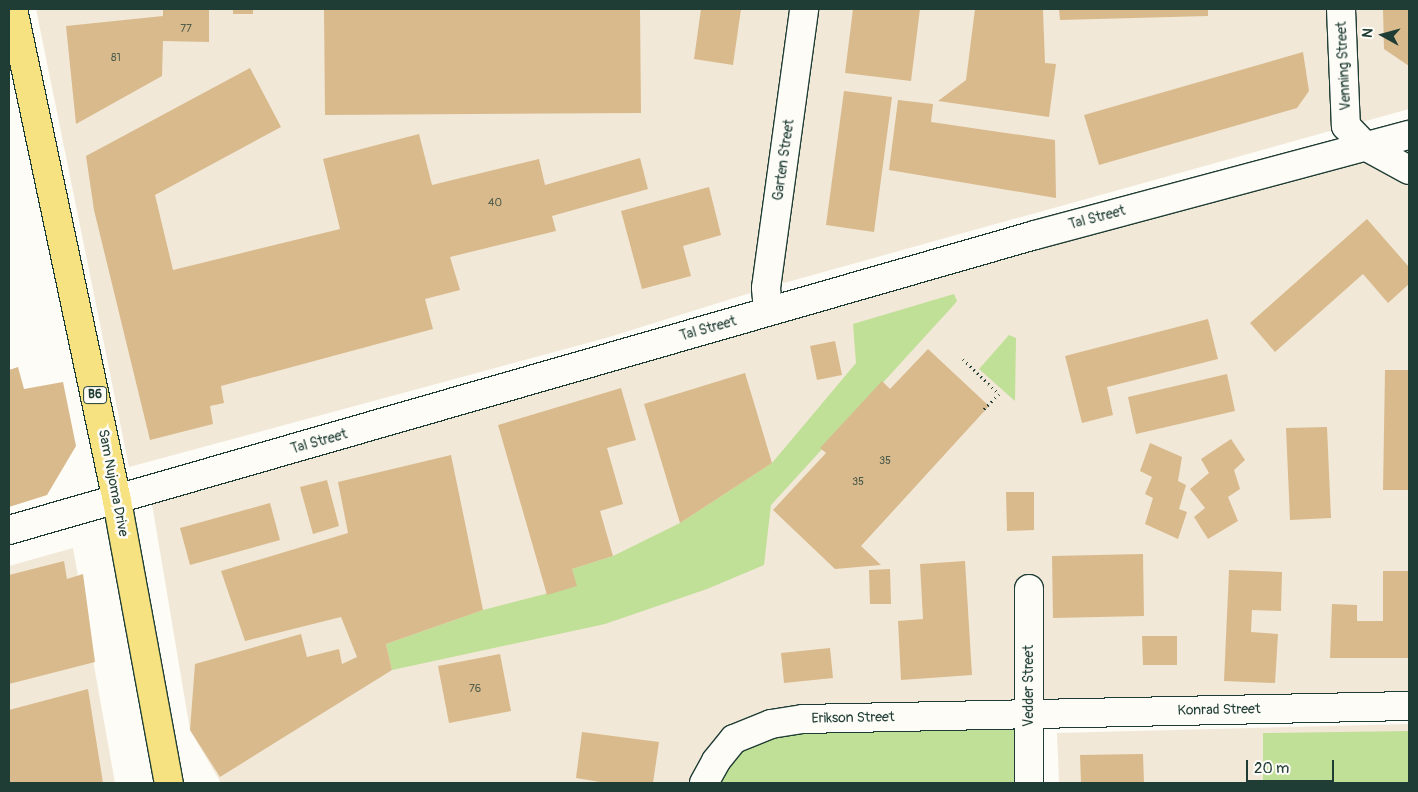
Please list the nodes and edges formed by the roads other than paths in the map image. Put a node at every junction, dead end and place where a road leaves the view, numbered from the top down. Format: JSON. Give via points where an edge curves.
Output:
{"nodes":[{"id":1,"x":13,"y":9,"type":"edge"},
{"id":2,"x":804,"y":9,"type":"edge"},
{"id":3,"x":1341,"y":9,"type":"edge"},
{"id":4,"x":1409,"y":135,"type":"edge"},
{"id":5,"x":1365,"y":146,"type":"junction"},
{"id":6,"x":1409,"y":170,"type":"edge"},
{"id":7,"x":768,"y":311,"type":"junction"},
{"id":8,"x":117,"y":502,"type":"junction"},
{"id":9,"x":9,"y":530,"type":"edge"},
{"id":10,"x":1029,"y":588,"type":"dead end"},
{"id":11,"x":1409,"y":706,"type":"edge"},
{"id":12,"x":1028,"y":715,"type":"junction"},
{"id":13,"x":169,"y":783,"type":"edge"},
{"id":14,"x":704,"y":783,"type":"edge"},
{"id":15,"x":1029,"y":783,"type":"edge"}],
"edges":[{"from":1,"to":8,"type":"highway","name":"Sam Nujoma Drive","number":"B6"},
{"from":2,"to":7,"type":"street","name":"Garten Street","via":[[766,288]]},
{"from":3,"to":5,"type":"street","name":"Venning Street","via":[[1346,126]]},
{"from":4,"to":5,"type":"street","name":"Tal Street"},
{"from":5,"to":6,"type":"street","name":"Venning Street"},
{"from":5,"to":7,"type":"street","name":"Tal Street","via":[[1065,226]]},
{"from":7,"to":8,"type":"street","name":"Tal Street"},
{"from":8,"to":9,"type":"street","name":"Tal Street"},
{"from":8,"to":13,"type":"highway","name":"Sam Nujoma Drive","number":"B6"},
{"from":10,"to":12,"type":"street","name":"Vedder Street"},
{"from":11,"to":12,"type":"street","name":"Konrad Street"},
{"from":12,"to":14,"type":"street","name":"Erikson Street","via":[[803,719],[771,724],[734,739]]},
{"from":12,"to":15,"type":"street","name":"Vedder Street"}]}
